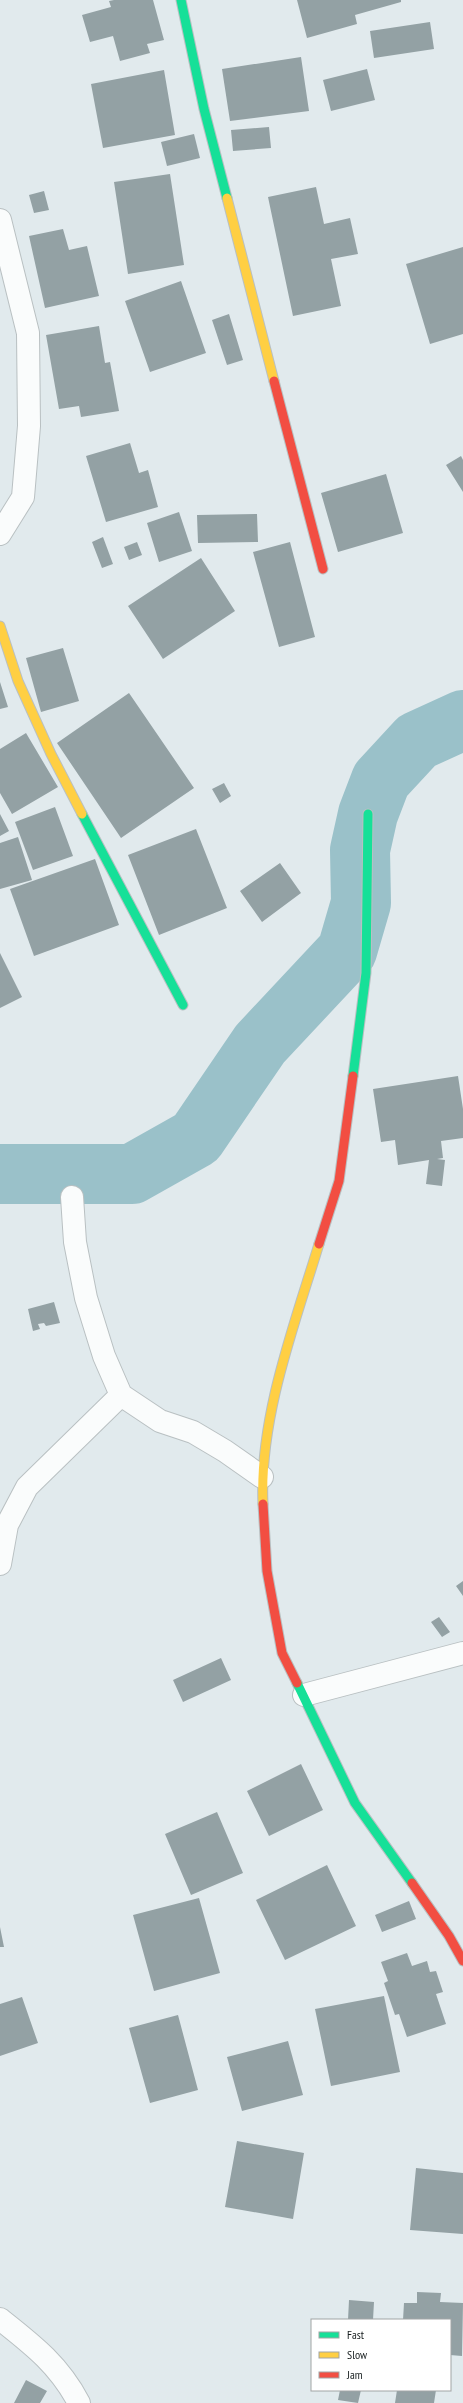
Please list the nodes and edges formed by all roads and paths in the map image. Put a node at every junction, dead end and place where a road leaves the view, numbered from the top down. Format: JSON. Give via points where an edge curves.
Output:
{"nodes":[{"id":1,"x":181,"y":0,"type":"edge"},
{"id":2,"x":0,"y":220,"type":"edge"},
{"id":3,"x":0,"y":534,"type":"edge"},
{"id":4,"x":323,"y":568,"type":"dead end"},
{"id":5,"x":0,"y":626,"type":"edge"},
{"id":6,"x":368,"y":814,"type":"dead end"},
{"id":7,"x":183,"y":1005,"type":"dead end"},
{"id":8,"x":72,"y":1197,"type":"dead end"},
{"id":9,"x":121,"y":1395,"type":"junction"},
{"id":10,"x":262,"y":1478,"type":"junction"},
{"id":11,"x":0,"y":1564,"type":"edge"},
{"id":12,"x":463,"y":1653,"type":"edge"},
{"id":13,"x":304,"y":1696,"type":"junction"},
{"id":14,"x":463,"y":1961,"type":"edge"},
{"id":15,"x":0,"y":2319,"type":"edge"},
{"id":16,"x":79,"y":2403,"type":"edge"}],
"edges":[{"from":1,"to":4,"type":"street","via":[[204,109]]},
{"from":2,"to":3,"type":"street","via":[[28,333],[29,426],[23,497]]},
{"from":5,"to":7,"type":"street","via":[[18,681],[51,754]]},
{"from":6,"to":10,"type":"street","via":[[366,973],[339,1181],[278,1378]]},
{"from":8,"to":9,"type":"street","via":[[74,1242],[86,1298],[104,1356]]},
{"from":9,"to":10,"type":"street","via":[[160,1421],[193,1432]]},
{"from":9,"to":11,"type":"street","via":[[26,1487],[6,1525]]},
{"from":10,"to":13,"type":"street","via":[[267,1571],[276,1624],[282,1653]]},
{"from":12,"to":13,"type":"street"},
{"from":13,"to":14,"type":"street","via":[[355,1803],[449,1936]]},
{"from":15,"to":16,"type":"street","via":[[46,2356],[72,2389]]}]}
